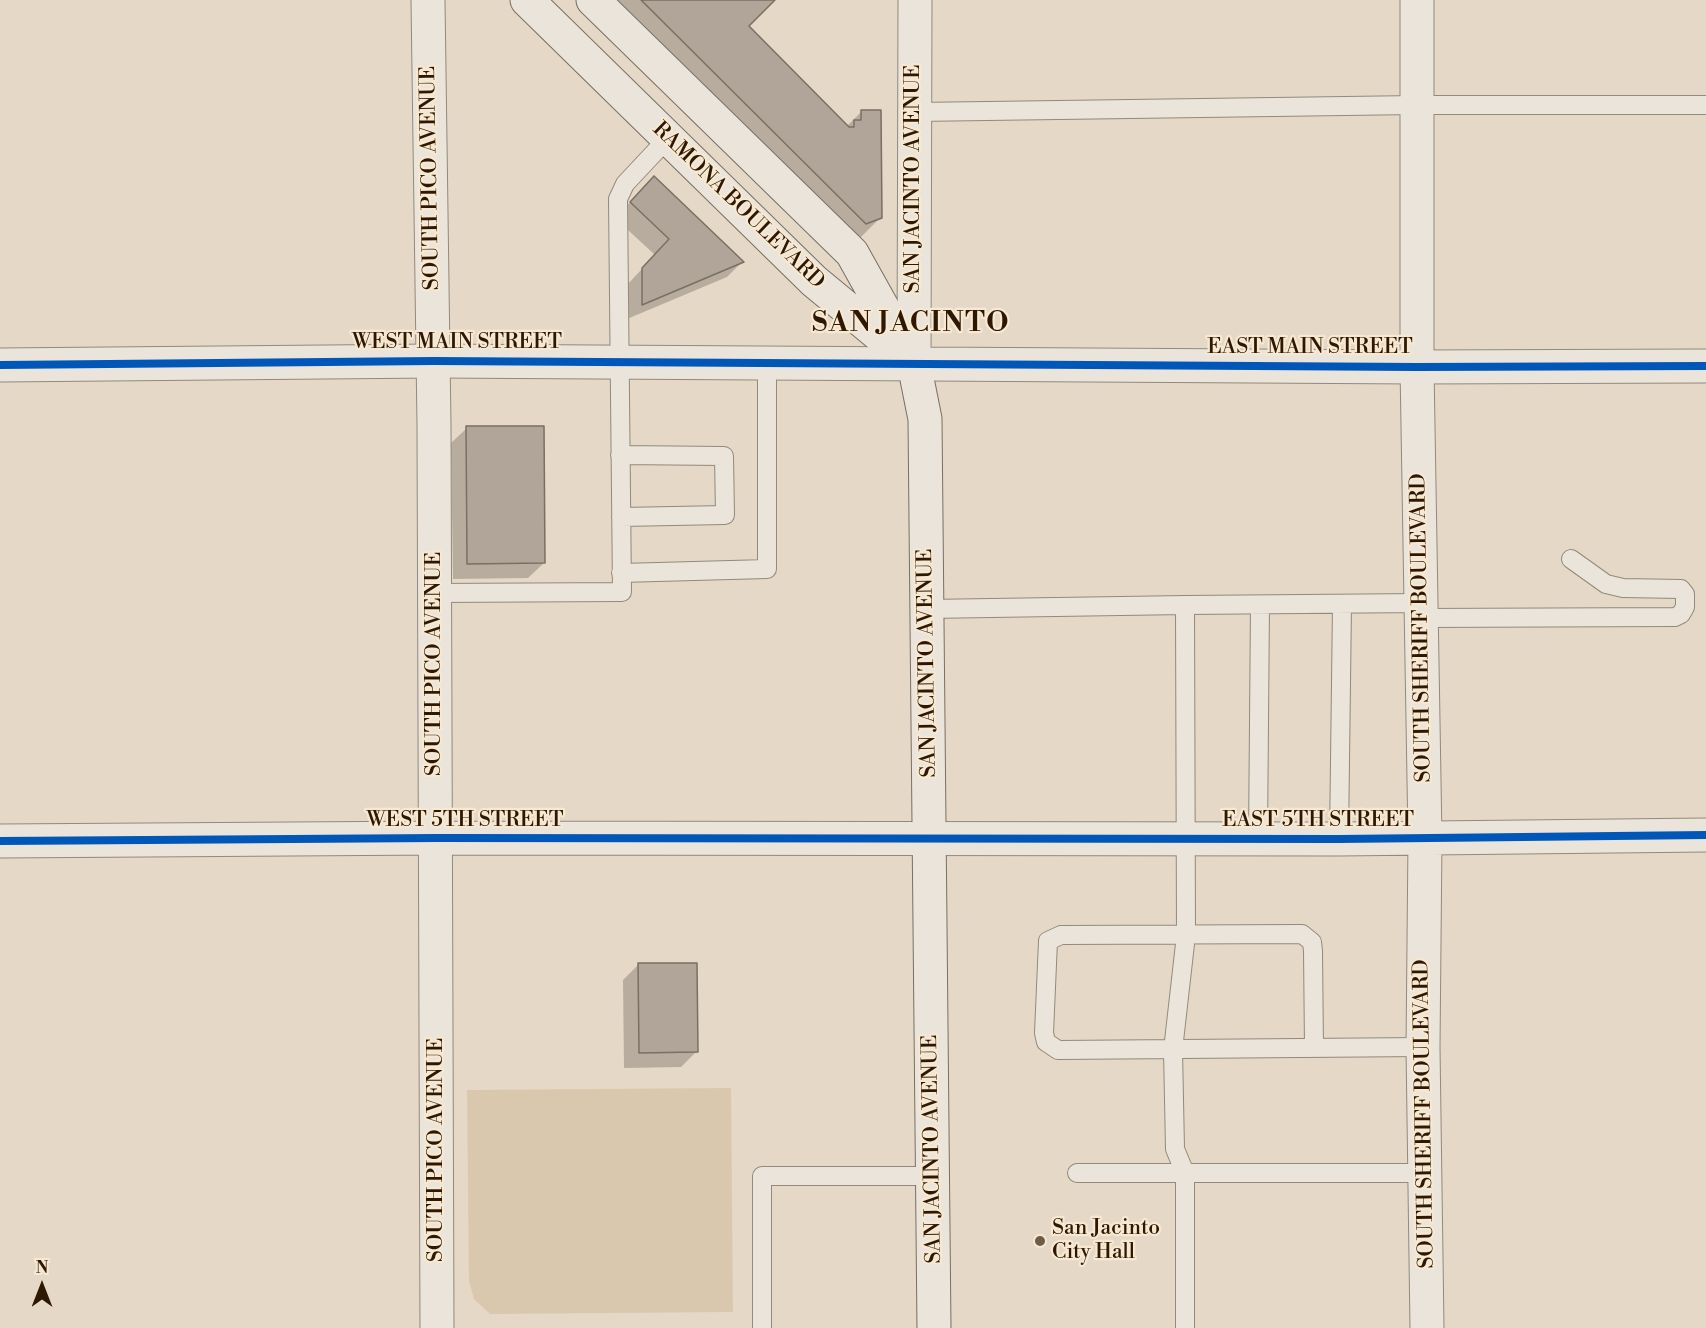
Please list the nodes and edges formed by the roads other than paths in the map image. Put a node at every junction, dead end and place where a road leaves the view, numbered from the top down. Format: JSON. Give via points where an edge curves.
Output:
{"nodes":[{"id":1,"x":428,"y":0,"type":"edge"},
{"id":2,"x":527,"y":0,"type":"edge"},
{"id":3,"x":593,"y":0,"type":"edge"},
{"id":4,"x":915,"y":0,"type":"edge"},
{"id":5,"x":1417,"y":0,"type":"edge"},
{"id":6,"x":1417,"y":105,"type":"junction"},
{"id":7,"x":1706,"y":105,"type":"edge"},
{"id":8,"x":915,"y":112,"type":"junction"},
{"id":9,"x":668,"y":138,"type":"junction"},
{"id":10,"x":434,"y":361,"type":"junction"},
{"id":11,"x":618,"y":362,"type":"junction"},
{"id":12,"x":767,"y":363,"type":"junction"},
{"id":13,"x":914,"y":364,"type":"junction"},
{"id":14,"x":0,"y":365,"type":"edge"},
{"id":15,"x":1706,"y":366,"type":"edge"},
{"id":16,"x":1417,"y":367,"type":"junction"},
{"id":17,"x":620,"y":455,"type":"junction"},
{"id":18,"x":621,"y":517,"type":"junction"},
{"id":19,"x":1571,"y":559,"type":"dead end"},
{"id":20,"x":621,"y":573,"type":"junction"},
{"id":21,"x":435,"y":593,"type":"junction"},
{"id":22,"x":1342,"y":604,"type":"junction"},
{"id":23,"x":1185,"y":605,"type":"junction"},
{"id":24,"x":1260,"y":605,"type":"junction"},
{"id":25,"x":927,"y":609,"type":"junction"},
{"id":26,"x":1422,"y":611,"type":"junction"},
{"id":27,"x":1706,"y":834,"type":"edge"},
{"id":28,"x":436,"y":838,"type":"junction"},
{"id":29,"x":1258,"y":839,"type":"junction"},
{"id":30,"x":1339,"y":839,"type":"junction"},
{"id":31,"x":1425,"y":839,"type":"junction"},
{"id":32,"x":930,"y":840,"type":"junction"},
{"id":33,"x":1186,"y":840,"type":"junction"},
{"id":34,"x":0,"y":841,"type":"edge"},
{"id":35,"x":1186,"y":934,"type":"junction"},
{"id":36,"x":1423,"y":1047,"type":"junction"},
{"id":37,"x":1314,"y":1048,"type":"junction"},
{"id":38,"x":1173,"y":1050,"type":"junction"},
{"id":39,"x":1077,"y":1173,"type":"dead end"},
{"id":40,"x":1185,"y":1173,"type":"junction"},
{"id":41,"x":1426,"y":1173,"type":"junction"},
{"id":42,"x":933,"y":1176,"type":"junction"},
{"id":43,"x":436,"y":1328,"type":"edge"},
{"id":44,"x":762,"y":1328,"type":"edge"},
{"id":45,"x":934,"y":1328,"type":"edge"},
{"id":46,"x":1185,"y":1328,"type":"edge"},
{"id":47,"x":1427,"y":1328,"type":"edge"}],
"edges":[{"from":1,"to":10,"type":"street","name":"SOUTH PICO AVENUE"},
{"from":2,"to":9,"type":"street","name":"RAMONA BOULEVARD"},
{"from":3,"to":13,"type":"street","via":[[852,253]]},
{"from":4,"to":8,"type":"street","name":"SAN JACINTO AVENUE"},
{"from":5,"to":6,"type":"street","name":"SOUTH SHERIFF BOULEVARD"},
{"from":6,"to":7,"type":"lane"},
{"from":6,"to":8,"type":"lane"},
{"from":6,"to":16,"type":"street","name":"SOUTH SHERIFF BOULEVARD"},
{"from":8,"to":13,"type":"street","name":"SAN JACINTO AVENUE"},
{"from":9,"to":11,"type":"lane","via":[[625,184],[618,198]]},
{"from":9,"to":13,"type":"street","name":"RAMONA BOULEVARD","via":[[814,281]]},
{"from":10,"to":11,"type":"street","name":"WEST MAIN STREET"},
{"from":10,"to":14,"type":"street","name":"WEST MAIN STREET"},
{"from":10,"to":21,"type":"street","name":"SOUTH PICO AVENUE"},
{"from":11,"to":12,"type":"street","name":"WEST MAIN STREET"},
{"from":11,"to":17,"type":"lane"},
{"from":12,"to":13,"type":"street","name":"WEST MAIN STREET"},
{"from":12,"to":20,"type":"lane","via":[[767,569]]},
{"from":13,"to":16,"type":"street","name":"EAST MAIN STREET"},
{"from":13,"to":25,"type":"street","name":"SAN JACINTO AVENUE","via":[[926,419]]},
{"from":15,"to":16,"type":"street","name":"EAST MAIN STREET"},
{"from":16,"to":26,"type":"street","name":"SOUTH SHERIFF BOULEVARD"},
{"from":17,"to":18,"type":"lane"},
{"from":17,"to":18,"type":"lane","via":[[724,456],[725,515]]},
{"from":18,"to":20,"type":"lane"},
{"from":19,"to":26,"type":"lane","via":[[1606,584],[1682,589],[1682,614],[1675,617]]},
{"from":20,"to":21,"type":"lane","via":[[622,592]]},
{"from":21,"to":28,"type":"street","name":"SOUTH PICO AVENUE"},
{"from":22,"to":24,"type":"lane"},
{"from":22,"to":26,"type":"lane"},
{"from":22,"to":30,"type":"lane"},
{"from":23,"to":24,"type":"lane"},
{"from":23,"to":25,"type":"lane"},
{"from":23,"to":33,"type":"lane"},
{"from":24,"to":29,"type":"lane"},
{"from":25,"to":32,"type":"street","name":"SAN JACINTO AVENUE"},
{"from":26,"to":31,"type":"street","name":"SOUTH SHERIFF BOULEVARD"},
{"from":27,"to":31,"type":"street","name":"EAST 5TH STREET"},
{"from":28,"to":32,"type":"street","name":"WEST 5TH STREET"},
{"from":28,"to":34,"type":"street","name":"WEST 5TH STREET"},
{"from":28,"to":43,"type":"street","name":"SOUTH PICO AVENUE"},
{"from":29,"to":30,"type":"street","name":"EAST 5TH STREET"},
{"from":29,"to":33,"type":"street","name":"EAST 5TH STREET"},
{"from":30,"to":31,"type":"street","name":"EAST 5TH STREET"},
{"from":31,"to":36,"type":"street","name":"SOUTH SHERIFF BOULEVARD"},
{"from":32,"to":33,"type":"street","name":"EAST 5TH STREET"},
{"from":32,"to":42,"type":"street","name":"SAN JACINTO AVENUE"},
{"from":33,"to":35,"type":"lane"},
{"from":35,"to":37,"type":"lane","via":[[1307,937],[1313,951]]},
{"from":35,"to":38,"type":"lane"},
{"from":35,"to":38,"type":"lane","via":[[1061,934],[1048,941],[1046,948],[1044,1033],[1052,1048]]},
{"from":36,"to":37,"type":"lane"},
{"from":36,"to":41,"type":"street","name":"SOUTH SHERIFF BOULEVARD"},
{"from":37,"to":38,"type":"lane"},
{"from":38,"to":40,"type":"lane","via":[[1175,1149]]},
{"from":39,"to":40,"type":"lane"},
{"from":40,"to":41,"type":"lane"},
{"from":40,"to":46,"type":"lane"},
{"from":41,"to":47,"type":"street","name":"SOUTH SHERIFF BOULEVARD"},
{"from":42,"to":44,"type":"lane","via":[[762,1176]]},
{"from":42,"to":45,"type":"street","name":"SAN JACINTO AVENUE"}]}
